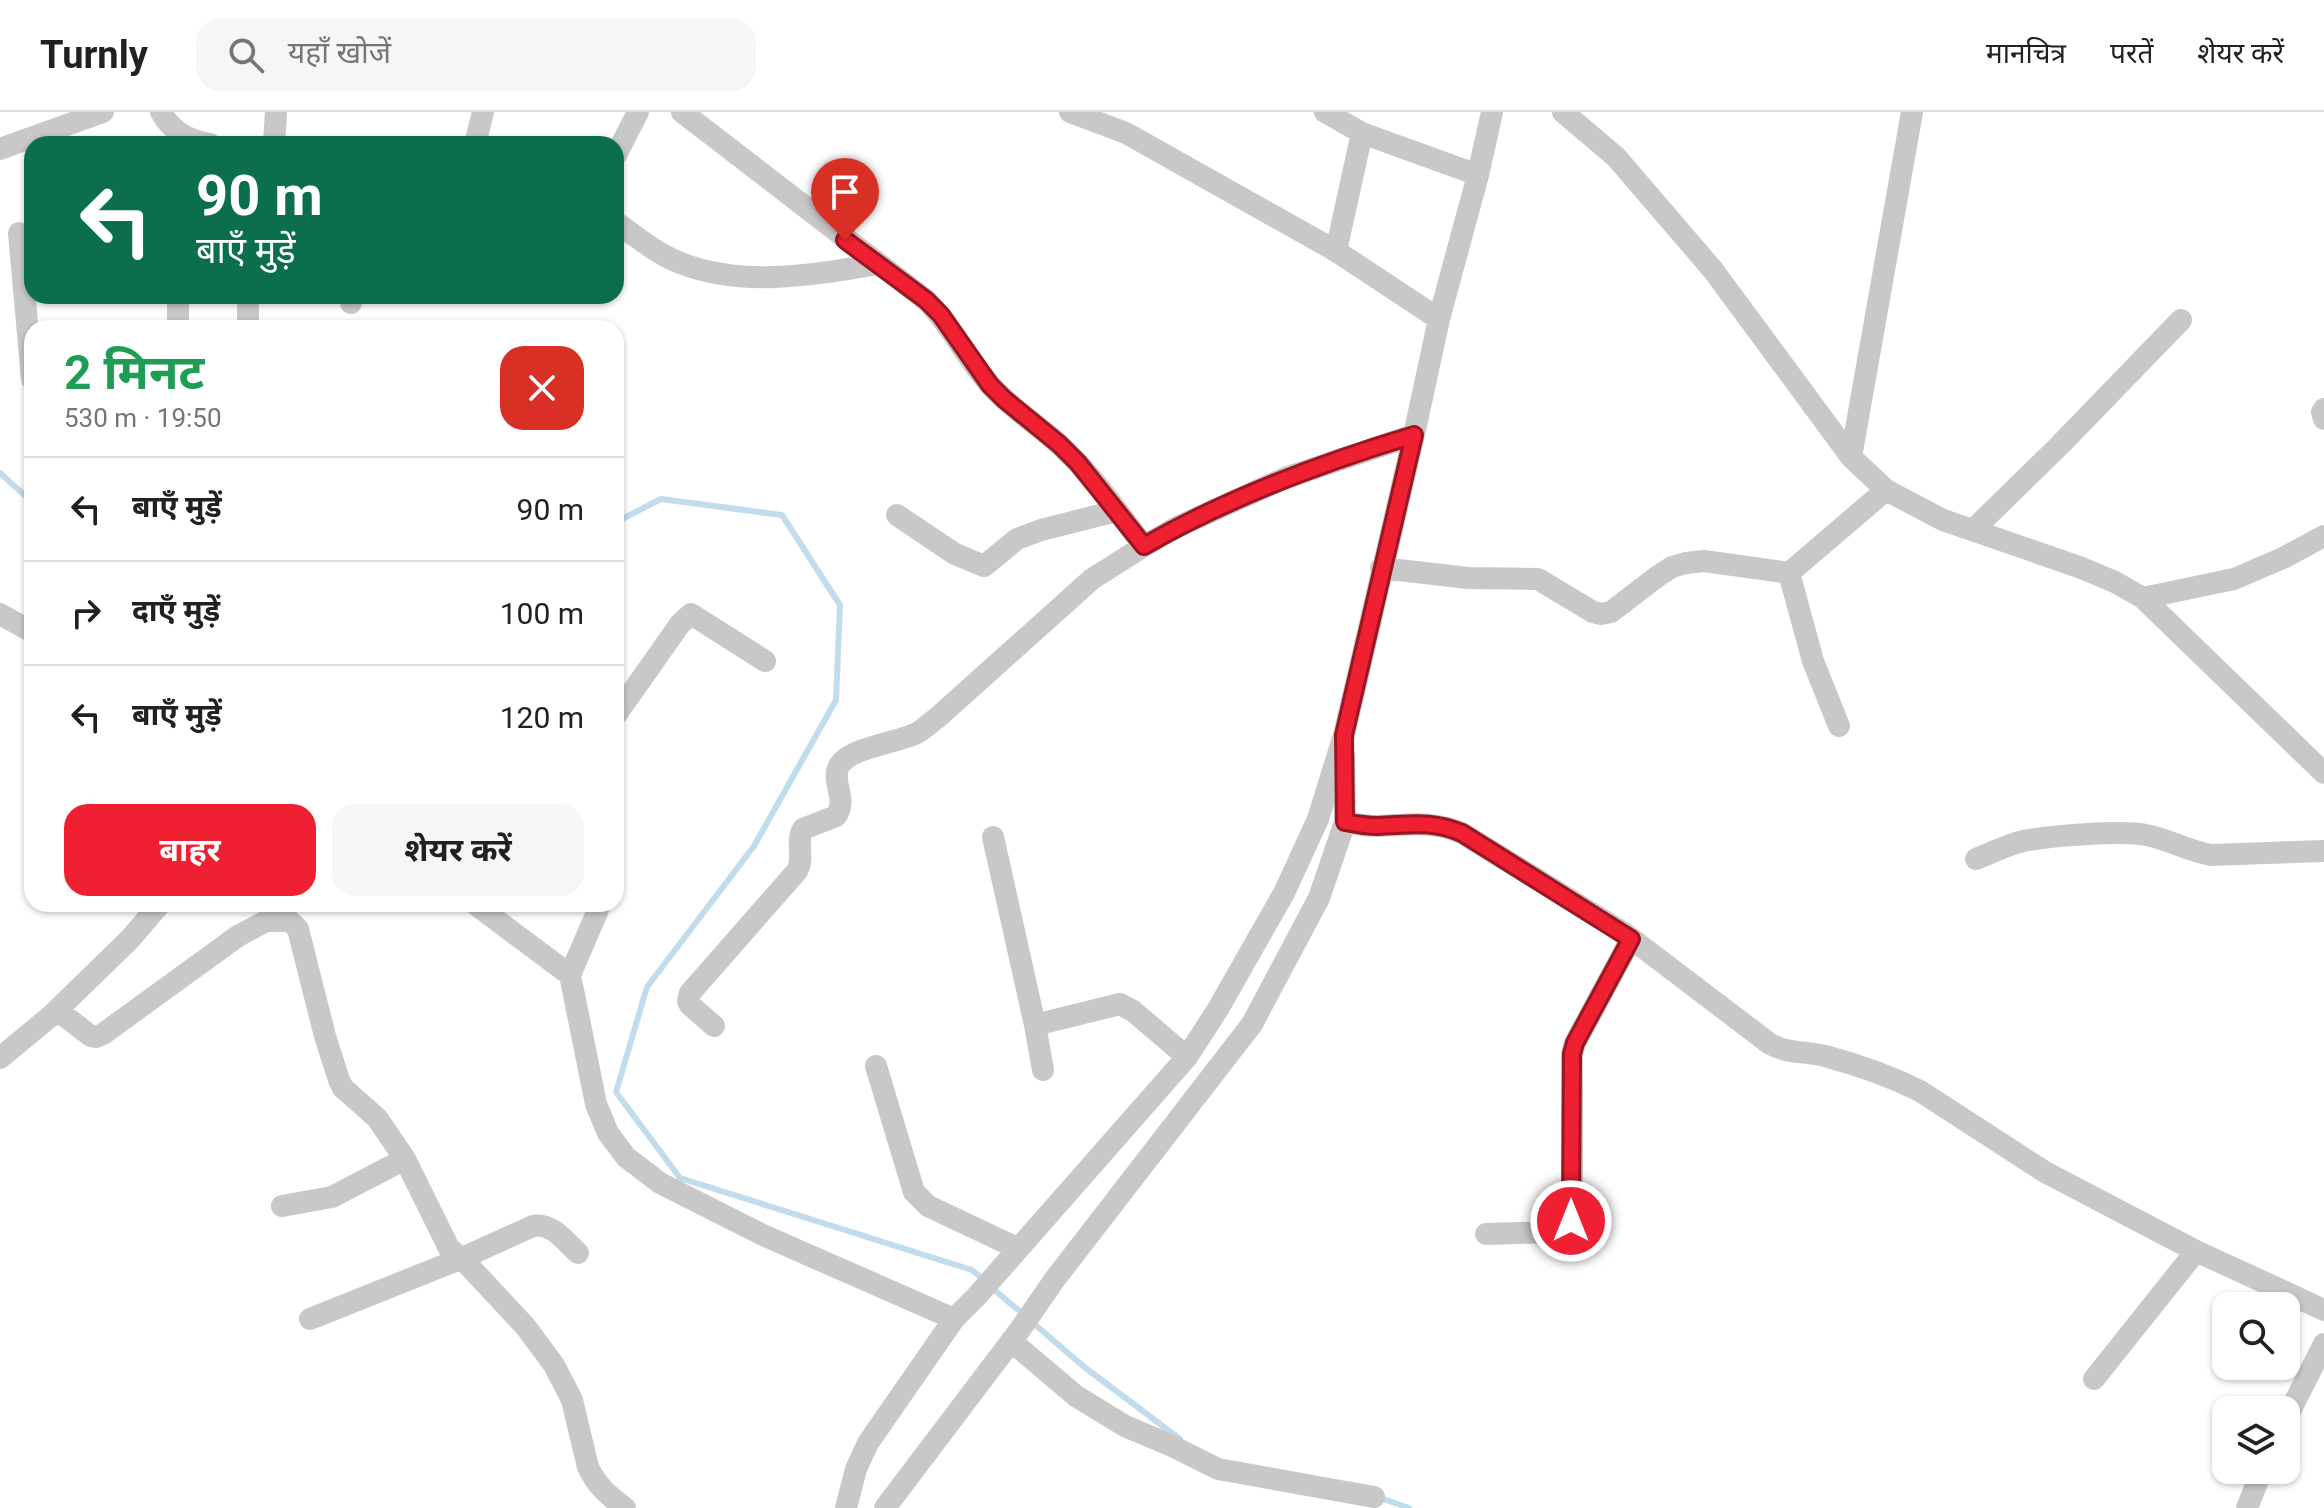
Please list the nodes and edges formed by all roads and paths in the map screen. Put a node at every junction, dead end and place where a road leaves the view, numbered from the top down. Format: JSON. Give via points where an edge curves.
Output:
{"nodes":[{"id":1,"x":103,"y":112,"type":"edge"},
{"id":2,"x":161,"y":112,"type":"edge"},
{"id":3,"x":276,"y":112,"type":"edge"},
{"id":4,"x":483,"y":112,"type":"edge"},
{"id":5,"x":638,"y":112,"type":"edge"},
{"id":6,"x":682,"y":112,"type":"edge"},
{"id":7,"x":1070,"y":112,"type":"edge"},
{"id":8,"x":1325,"y":112,"type":"edge"},
{"id":9,"x":1492,"y":112,"type":"edge"},
{"id":10,"x":1563,"y":112,"type":"edge"},
{"id":11,"x":1912,"y":112,"type":"edge"},
{"id":12,"x":1362,"y":133,"type":"junction"},
{"id":13,"x":36,"y":136,"type":"edge"},
{"id":14,"x":182,"y":136,"type":"edge"},
{"id":15,"x":274,"y":136,"type":"edge"},
{"id":16,"x":477,"y":136,"type":"edge"},
{"id":17,"x":624,"y":139,"type":"edge"},
{"id":18,"x":24,"y":140,"type":"edge"},
{"id":19,"x":0,"y":149,"type":"edge"},
{"id":20,"x":1478,"y":175,"type":"junction"},
{"id":21,"x":624,"y":227,"type":"edge"},
{"id":22,"x":19,"y":233,"type":"dead end"},
{"id":23,"x":1336,"y":251,"type":"junction"},
{"id":24,"x":878,"y":264,"type":"junction"},
{"id":25,"x":24,"y":289,"type":"edge"},
{"id":26,"x":1439,"y":319,"type":"junction"},
{"id":27,"x":2181,"y":320,"type":"dead end"},
{"id":28,"x":2324,"y":409,"type":"edge"},
{"id":29,"x":2324,"y":419,"type":"edge"},
{"id":30,"x":1414,"y":435,"type":"junction"},
{"id":31,"x":1851,"y":457,"type":"junction"},
{"id":32,"x":1886,"y":490,"type":"junction"},
{"id":33,"x":1116,"y":511,"type":"junction"},
{"id":34,"x":897,"y":515,"type":"dead end"},
{"id":35,"x":1973,"y":530,"type":"junction"},
{"id":36,"x":2324,"y":536,"type":"edge"},
{"id":37,"x":1144,"y":546,"type":"junction"},
{"id":38,"x":1381,"y":568,"type":"junction"},
{"id":39,"x":1789,"y":573,"type":"junction"},
{"id":40,"x":2143,"y":598,"type":"junction"},
{"id":41,"x":0,"y":614,"type":"edge"},
{"id":42,"x":24,"y":628,"type":"edge"},
{"id":43,"x":765,"y":661,"type":"dead end"},
{"id":44,"x":624,"y":704,"type":"edge"},
{"id":45,"x":1839,"y":726,"type":"dead end"},
{"id":46,"x":1344,"y":735,"type":"junction"},
{"id":47,"x":2324,"y":773,"type":"edge"},
{"id":48,"x":1345,"y":822,"type":"junction"},
{"id":49,"x":993,"y":837,"type":"dead end"},
{"id":50,"x":2324,"y":851,"type":"edge"},
{"id":51,"x":1976,"y":859,"type":"dead end"},
{"id":52,"x":153,"y":912,"type":"edge"},
{"id":53,"x":489,"y":912,"type":"edge"},
{"id":54,"x":597,"y":912,"type":"edge"},
{"id":55,"x":1631,"y":939,"type":"junction"},
{"id":56,"x":570,"y":975,"type":"junction"},
{"id":57,"x":52,"y":1015,"type":"junction"},
{"id":58,"x":1035,"y":1025,"type":"junction"},
{"id":59,"x":714,"y":1026,"type":"dead end"},
{"id":60,"x":1187,"y":1057,"type":"junction"},
{"id":61,"x":0,"y":1058,"type":"edge"},
{"id":62,"x":876,"y":1066,"type":"dead end"},
{"id":63,"x":1043,"y":1070,"type":"dead end"},
{"id":64,"x":405,"y":1159,"type":"junction"},
{"id":65,"x":282,"y":1206,"type":"dead end"},
{"id":66,"x":1486,"y":1234,"type":"dead end"},
{"id":67,"x":2196,"y":1251,"type":"junction"},
{"id":68,"x":578,"y":1253,"type":"dead end"},
{"id":69,"x":1010,"y":1256,"type":"junction"},
{"id":70,"x":460,"y":1259,"type":"junction"},
{"id":71,"x":2324,"y":1310,"type":"edge"},
{"id":72,"x":310,"y":1319,"type":"dead end"},
{"id":73,"x":954,"y":1319,"type":"junction"},
{"id":74,"x":1015,"y":1336,"type":"junction"},
{"id":75,"x":2324,"y":1344,"type":"edge"},
{"id":76,"x":2094,"y":1379,"type":"dead end"},
{"id":77,"x":2298,"y":1396,"type":"edge"},
{"id":78,"x":2256,"y":1484,"type":"edge"},
{"id":79,"x":1374,"y":1497,"type":"dead end"},
{"id":80,"x":625,"y":1508,"type":"edge"},
{"id":81,"x":846,"y":1508,"type":"edge"},
{"id":82,"x":885,"y":1508,"type":"edge"},
{"id":83,"x":2247,"y":1508,"type":"edge"}],
"edges":[{"from":1,"to":13,"type":"street"},
{"from":2,"to":14,"type":"street"},
{"from":3,"to":15,"type":"street"},
{"from":4,"to":16,"type":"street"},
{"from":5,"to":17,"type":"street"},
{"from":6,"to":24,"type":"street"},
{"from":7,"to":23,"type":"street","via":[[1126,133]]},
{"from":8,"to":12,"type":"street"},
{"from":9,"to":20,"type":"street"},
{"from":10,"to":31,"type":"street","via":[[1616,157],[1713,270]]},
{"from":11,"to":31,"type":"street"},
{"from":12,"to":20,"type":"street"},
{"from":12,"to":23,"type":"street"},
{"from":18,"to":19,"type":"street"},
{"from":20,"to":26,"type":"street"},
{"from":21,"to":24,"type":"street","via":[[675,261],[712,272],[795,277]]},
{"from":22,"to":25,"type":"street"},
{"from":23,"to":26,"type":"street"},
{"from":24,"to":33,"type":"street","via":[[941,315],[990,385],[1078,463]]},
{"from":26,"to":30,"type":"street"},
{"from":27,"to":35,"type":"street"},
{"from":28,"to":29,"type":"street"},
{"from":30,"to":37,"type":"street","via":[[1285,478]]},
{"from":30,"to":38,"type":"street"},
{"from":31,"to":32,"type":"street"},
{"from":32,"to":35,"type":"street"},
{"from":32,"to":39,"type":"street"},
{"from":33,"to":34,"type":"street","via":[[1017,539],[984,566],[955,554]]},
{"from":33,"to":37,"type":"street"},
{"from":35,"to":40,"type":"street","via":[[2115,582]]},
{"from":36,"to":40,"type":"street","via":[[2234,579]]},
{"from":37,"to":59,"type":"street","via":[[1092,579],[937,718],[916,733],[853,754],[840,765],[839,812],[803,829],[797,871],[690,993],[690,1005]]},
{"from":38,"to":39,"type":"street","via":[[1538,579],[1601,614],[1686,563]]},
{"from":38,"to":46,"type":"street"},
{"from":39,"to":45,"type":"street","via":[[1813,661]]},
{"from":40,"to":47,"type":"street"},
{"from":41,"to":42,"type":"street"},
{"from":43,"to":44,"type":"street","via":[[691,614]]},
{"from":46,"to":48,"type":"street"},
{"from":46,"to":60,"type":"street","via":[[1318,819],[1284,893]]},
{"from":48,"to":55,"type":"street","via":[[1422,823],[1462,833]]},
{"from":48,"to":74,"type":"street","via":[[1319,898],[1252,1024]]},
{"from":49,"to":58,"type":"street"},
{"from":50,"to":51,"type":"street","via":[[2211,855],[2135,833],[2019,842]]},
{"from":52,"to":57,"type":"street"},
{"from":53,"to":56,"type":"street"},
{"from":54,"to":56,"type":"street"},
{"from":55,"to":66,"type":"street","via":[[1572,1054],[1570,1225],[1554,1232]]},
{"from":55,"to":67,"type":"street","via":[[1770,1044],[1823,1055],[1905,1083],[2045,1172]]},
{"from":56,"to":73,"type":"street","via":[[596,1104],[626,1157],[660,1183],[763,1235]]},
{"from":57,"to":61,"type":"street"},
{"from":57,"to":64,"type":"street","via":[[62,1014],[96,1037],[238,936],[266,921],[290,921],[298,929],[339,1080],[377,1118]]},
{"from":58,"to":60,"type":"street","via":[[1120,1004]]},
{"from":58,"to":63,"type":"street"},
{"from":60,"to":69,"type":"street"},
{"from":62,"to":69,"type":"street","via":[[914,1192]]},
{"from":64,"to":65,"type":"street","via":[[332,1197]]},
{"from":64,"to":70,"type":"street","via":[[444,1242]]},
{"from":67,"to":71,"type":"street"},
{"from":67,"to":76,"type":"street"},
{"from":68,"to":70,"type":"street","via":[[541,1225]]},
{"from":69,"to":73,"type":"street"},
{"from":70,"to":72,"type":"street"},
{"from":70,"to":80,"type":"street","via":[[525,1326],[554,1365],[572,1400],[588,1467],[600,1488]]},
{"from":73,"to":81,"type":"street","via":[[868,1443]]},
{"from":74,"to":79,"type":"street","via":[[1076,1396],[1218,1469]]},
{"from":74,"to":82,"type":"street"},
{"from":75,"to":77,"type":"street"},
{"from":78,"to":83,"type":"street"}]}
